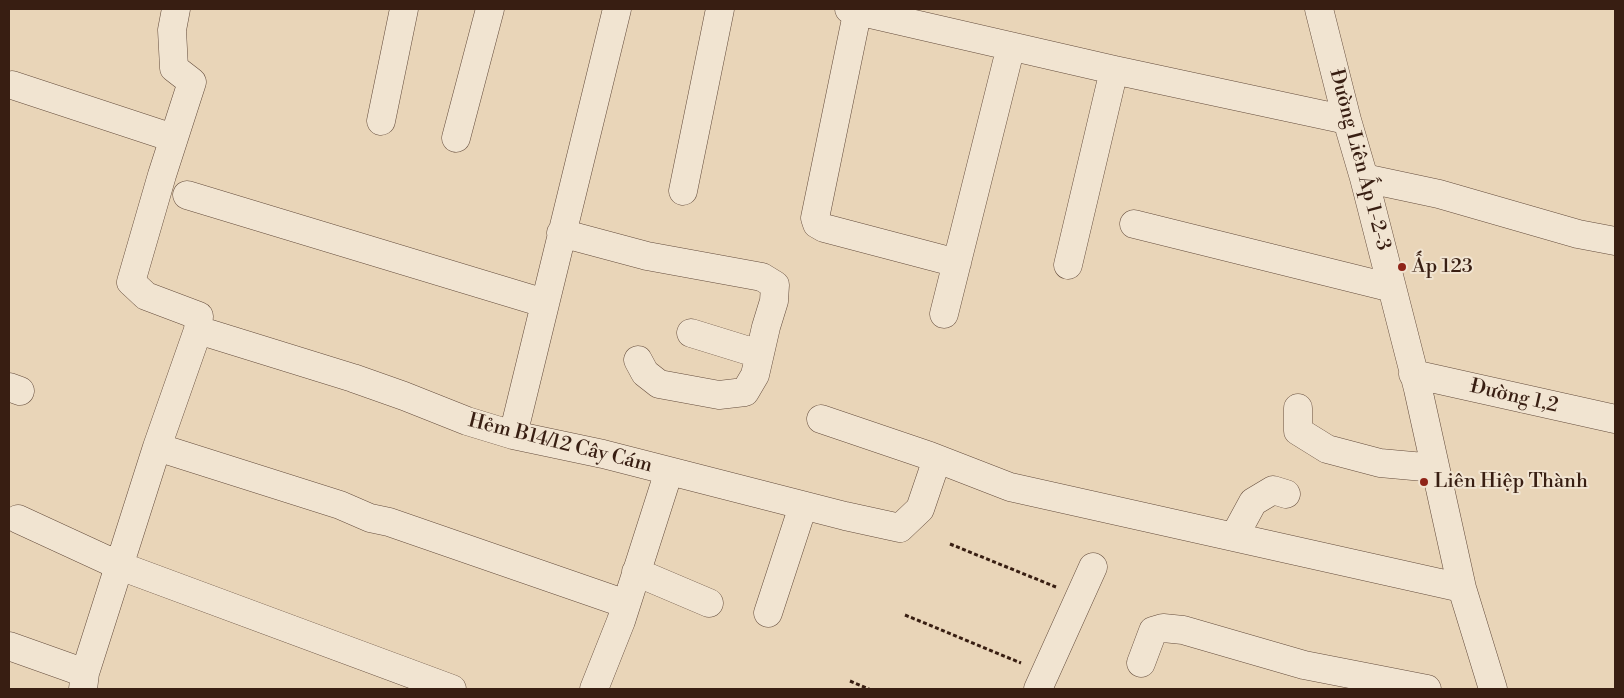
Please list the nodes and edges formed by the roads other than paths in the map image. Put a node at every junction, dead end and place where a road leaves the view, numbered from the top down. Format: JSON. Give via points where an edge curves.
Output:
{"nodes":[{"id":1,"x":176,"y":9,"type":"edge"},
{"id":2,"x":404,"y":9,"type":"edge"},
{"id":3,"x":490,"y":9,"type":"edge"},
{"id":4,"x":616,"y":9,"type":"edge"},
{"id":5,"x":720,"y":9,"type":"edge"},
{"id":6,"x":855,"y":9,"type":"edge"},
{"id":7,"x":1319,"y":9,"type":"edge"},
{"id":8,"x":1011,"y":46,"type":"junction"},
{"id":9,"x":1114,"y":70,"type":"junction"},
{"id":10,"x":12,"y":85,"type":"dead end"},
{"id":11,"x":1347,"y":120,"type":"junction"},
{"id":12,"x":381,"y":121,"type":"dead end"},
{"id":13,"x":173,"y":138,"type":"junction"},
{"id":14,"x":456,"y":138,"type":"dead end"},
{"id":15,"x":1364,"y":178,"type":"junction"},
{"id":16,"x":683,"y":191,"type":"dead end"},
{"id":17,"x":187,"y":195,"type":"dead end"},
{"id":18,"x":1134,"y":224,"type":"dead end"},
{"id":19,"x":561,"y":233,"type":"junction"},
{"id":20,"x":1615,"y":241,"type":"edge"},
{"id":21,"x":957,"y":263,"type":"junction"},
{"id":22,"x":1068,"y":265,"type":"dead end"},
{"id":23,"x":1392,"y":288,"type":"junction"},
{"id":24,"x":544,"y":303,"type":"junction"},
{"id":25,"x":944,"y":314,"type":"dead end"},
{"id":26,"x":198,"y":330,"type":"junction"},
{"id":27,"x":691,"y":334,"type":"dead end"},
{"id":28,"x":759,"y":354,"type":"junction"},
{"id":29,"x":638,"y":360,"type":"dead end"},
{"id":30,"x":1414,"y":374,"type":"junction"},
{"id":31,"x":1298,"y":408,"type":"dead end"},
{"id":32,"x":821,"y":419,"type":"dead end"},
{"id":33,"x":1615,"y":419,"type":"edge"},
{"id":34,"x":513,"y":435,"type":"junction"},
{"id":35,"x":157,"y":447,"type":"junction"},
{"id":36,"x":937,"y":459,"type":"junction"},
{"id":37,"x":1435,"y":468,"type":"junction"},
{"id":38,"x":669,"y":471,"type":"junction"},
{"id":39,"x":1286,"y":494,"type":"dead end"},
{"id":40,"x":802,"y":506,"type":"junction"},
{"id":41,"x":18,"y":519,"type":"dead end"},
{"id":42,"x":1234,"y":537,"type":"junction"},
{"id":43,"x":120,"y":566,"type":"junction"},
{"id":44,"x":1094,"y":567,"type":"dead end"},
{"id":45,"x":636,"y":572,"type":"junction"},
{"id":46,"x":1462,"y":588,"type":"junction"},
{"id":47,"x":709,"y":603,"type":"dead end"},
{"id":48,"x":626,"y":604,"type":"junction"},
{"id":49,"x":768,"y":613,"type":"dead end"},
{"id":50,"x":9,"y":646,"type":"edge"},
{"id":51,"x":1142,"y":663,"type":"dead end"},
{"id":52,"x":1042,"y":681,"type":"edge"},
{"id":53,"x":86,"y":685,"type":"edge"},
{"id":54,"x":452,"y":689,"type":"edge"},
{"id":55,"x":594,"y":689,"type":"edge"},
{"id":56,"x":1427,"y":689,"type":"edge"},
{"id":57,"x":1493,"y":689,"type":"edge"}],
"edges":[{"from":1,"to":13,"type":"street","via":[[172,30],[174,68],[192,82]]},
{"from":2,"to":12,"type":"street"},
{"from":3,"to":14,"type":"street"},
{"from":4,"to":19,"type":"street"},
{"from":5,"to":16,"type":"street"},
{"from":6,"to":8,"type":"street"},
{"from":6,"to":21,"type":"street","via":[[815,218],[817,224]]},
{"from":7,"to":11,"type":"street","name":"Đường Liên Ấp 1-2-3"},
{"from":8,"to":9,"type":"street"},
{"from":8,"to":21,"type":"street"},
{"from":9,"to":11,"type":"street"},
{"from":9,"to":22,"type":"street"},
{"from":10,"to":13,"type":"street"},
{"from":11,"to":15,"type":"street","name":"Đường Liên Ấp 1-2-3"},
{"from":13,"to":26,"type":"street","via":[[131,282],[146,296],[199,316]]},
{"from":15,"to":20,"type":"street","via":[[1439,194],[1578,234]]},
{"from":15,"to":23,"type":"street","name":"Đường Liên Ấp 1-2-3"},
{"from":17,"to":24,"type":"street"},
{"from":18,"to":23,"type":"street"},
{"from":19,"to":24,"type":"street"},
{"from":19,"to":28,"type":"street","via":[[647,256],[762,277],[775,285],[774,301]]},
{"from":21,"to":25,"type":"street"},
{"from":23,"to":30,"type":"street","name":"Đường Liên Ấp 1-2-3"},
{"from":24,"to":34,"type":"street"},
{"from":26,"to":34,"type":"street","name":"Hẻm B14/12 Cây Cám","via":[[361,381]]},
{"from":26,"to":35,"type":"street"},
{"from":27,"to":28,"type":"street"},
{"from":28,"to":29,"type":"street","via":[[755,375],[744,392],[719,395],[659,384],[645,373]]},
{"from":30,"to":33,"type":"street","name":"Đường 1,2"},
{"from":30,"to":37,"type":"street","name":"Đường Liên Ấp 1-2-3"},
{"from":31,"to":37,"type":"street","via":[[1298,431],[1327,449],[1380,463]]},
{"from":32,"to":36,"type":"street"},
{"from":34,"to":38,"type":"street","name":"Hẻm B14/12 Cây Cám"},
{"from":35,"to":43,"type":"street"},
{"from":35,"to":48,"type":"street","via":[[340,505]]},
{"from":36,"to":40,"type":"street","name":"Hẻm B14/12 Cây Cám","via":[[920,509],[900,528]]},
{"from":36,"to":42,"type":"street","via":[[1010,487]]},
{"from":37,"to":46,"type":"street","name":"Đường Liên Ấp 1-2-3"},
{"from":38,"to":40,"type":"street","name":"Hẻm B14/12 Cây Cám"},
{"from":38,"to":45,"type":"street"},
{"from":39,"to":42,"type":"street","via":[[1273,490],[1252,502]]},
{"from":40,"to":49,"type":"street"},
{"from":41,"to":43,"type":"street"},
{"from":42,"to":46,"type":"street"},
{"from":43,"to":53,"type":"street"},
{"from":43,"to":54,"type":"street"},
{"from":44,"to":52,"type":"street"},
{"from":45,"to":47,"type":"street"},
{"from":45,"to":48,"type":"street"},
{"from":46,"to":57,"type":"street","name":"Đường Liên Ấp 1-2-3"},
{"from":48,"to":55,"type":"street"},
{"from":50,"to":53,"type":"street"},
{"from":51,"to":56,"type":"street","via":[[1153,631],[1163,628],[1183,630],[1304,665]]}]}
